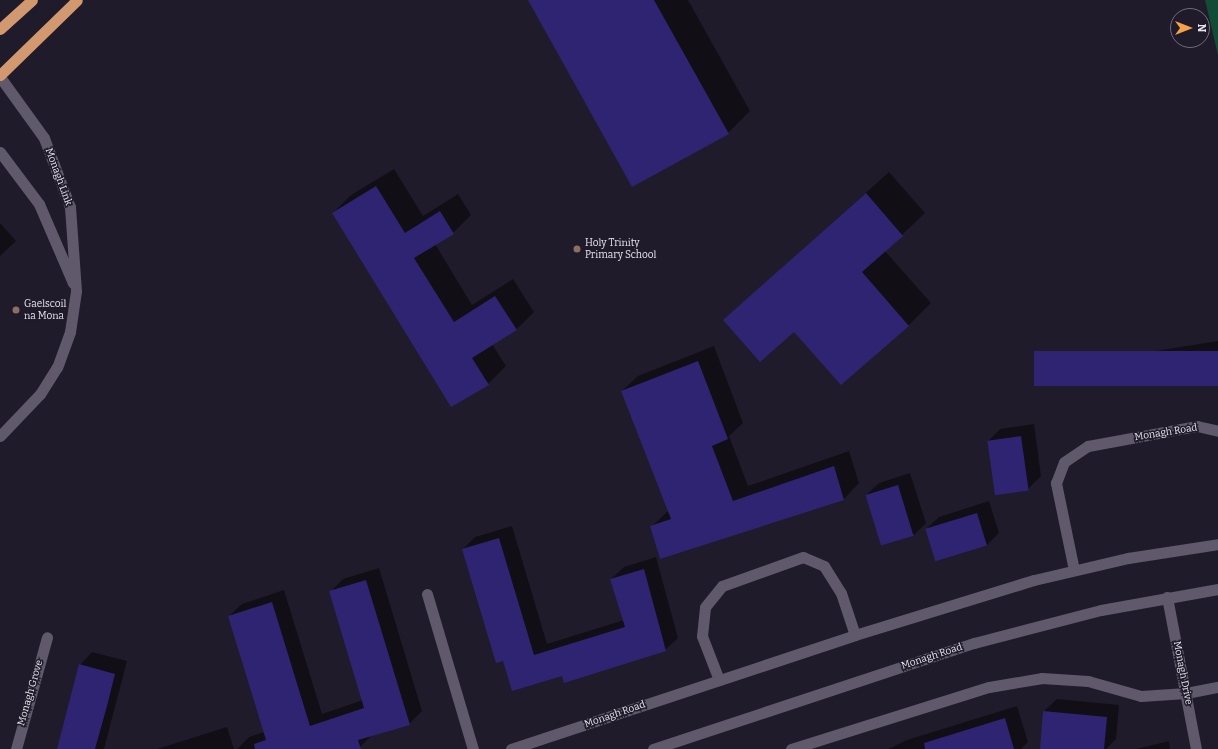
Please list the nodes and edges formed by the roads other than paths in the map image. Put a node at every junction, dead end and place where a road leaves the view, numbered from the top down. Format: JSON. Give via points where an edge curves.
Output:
{"nodes":[{"id":1,"x":32,"y":0,"type":"edge"},
{"id":2,"x":77,"y":0,"type":"edge"},
{"id":3,"x":0,"y":29,"type":"edge"},
{"id":4,"x":0,"y":76,"type":"edge"},
{"id":5,"x":0,"y":152,"type":"edge"},
{"id":6,"x":76,"y":291,"type":"junction"},
{"id":7,"x":1218,"y":431,"type":"edge"},
{"id":8,"x":0,"y":436,"type":"edge"},
{"id":9,"x":1218,"y":544,"type":"edge"},
{"id":10,"x":1074,"y":570,"type":"junction"},
{"id":11,"x":1218,"y":588,"type":"edge"},
{"id":12,"x":427,"y":594,"type":"dead end"},
{"id":13,"x":1167,"y":597,"type":"junction"},
{"id":14,"x":855,"y":635,"type":"junction"},
{"id":15,"x":47,"y":637,"type":"dead end"},
{"id":16,"x":718,"y":680,"type":"junction"},
{"id":17,"x":1218,"y":687,"type":"edge"},
{"id":18,"x":1186,"y":693,"type":"junction"},
{"id":19,"x":16,"y":749,"type":"edge"},
{"id":20,"x":473,"y":749,"type":"edge"},
{"id":21,"x":511,"y":749,"type":"edge"},
{"id":22,"x":653,"y":749,"type":"edge"},
{"id":23,"x":791,"y":749,"type":"edge"},
{"id":24,"x":1196,"y":749,"type":"edge"}],
"edges":[{"from":1,"to":3,"type":"highway"},
{"from":2,"to":4,"type":"highway"},
{"from":4,"to":6,"type":"street","name":"Monagh Link","via":[[44,138],[70,207]]},
{"from":5,"to":6,"type":"street","via":[[39,204]]},
{"from":6,"to":8,"type":"street","name":"Monagh Link","via":[[70,332],[57,367],[40,394]]},
{"from":7,"to":10,"type":"street","name":"Monagh Road","via":[[1197,426],[1088,446],[1064,462],[1056,482]]},
{"from":9,"to":10,"type":"street","name":"Monagh Road","via":[[1128,558]]},
{"from":10,"to":14,"type":"street","name":"Monagh Road"},
{"from":11,"to":13,"type":"street","name":"Monagh Road"},
{"from":12,"to":20,"type":"street"},
{"from":13,"to":18,"type":"street","name":"Monagh Drive"},
{"from":13,"to":22,"type":"street","name":"Monagh Road","via":[[1102,610],[974,643]]},
{"from":14,"to":16,"type":"street","name":"Monagh Road"},
{"from":14,"to":16,"type":"street","via":[[841,593],[824,566],[803,557],[722,586],[704,607],[702,636]]},
{"from":15,"to":19,"type":"street","name":"Monagh Grove"},
{"from":16,"to":21,"type":"street","name":"Monagh Road"},
{"from":17,"to":18,"type":"street"},
{"from":18,"to":23,"type":"street","via":[[1141,696],[1088,681],[1042,678],[990,687]]},
{"from":18,"to":24,"type":"street","name":"Monagh Drive"}]}
